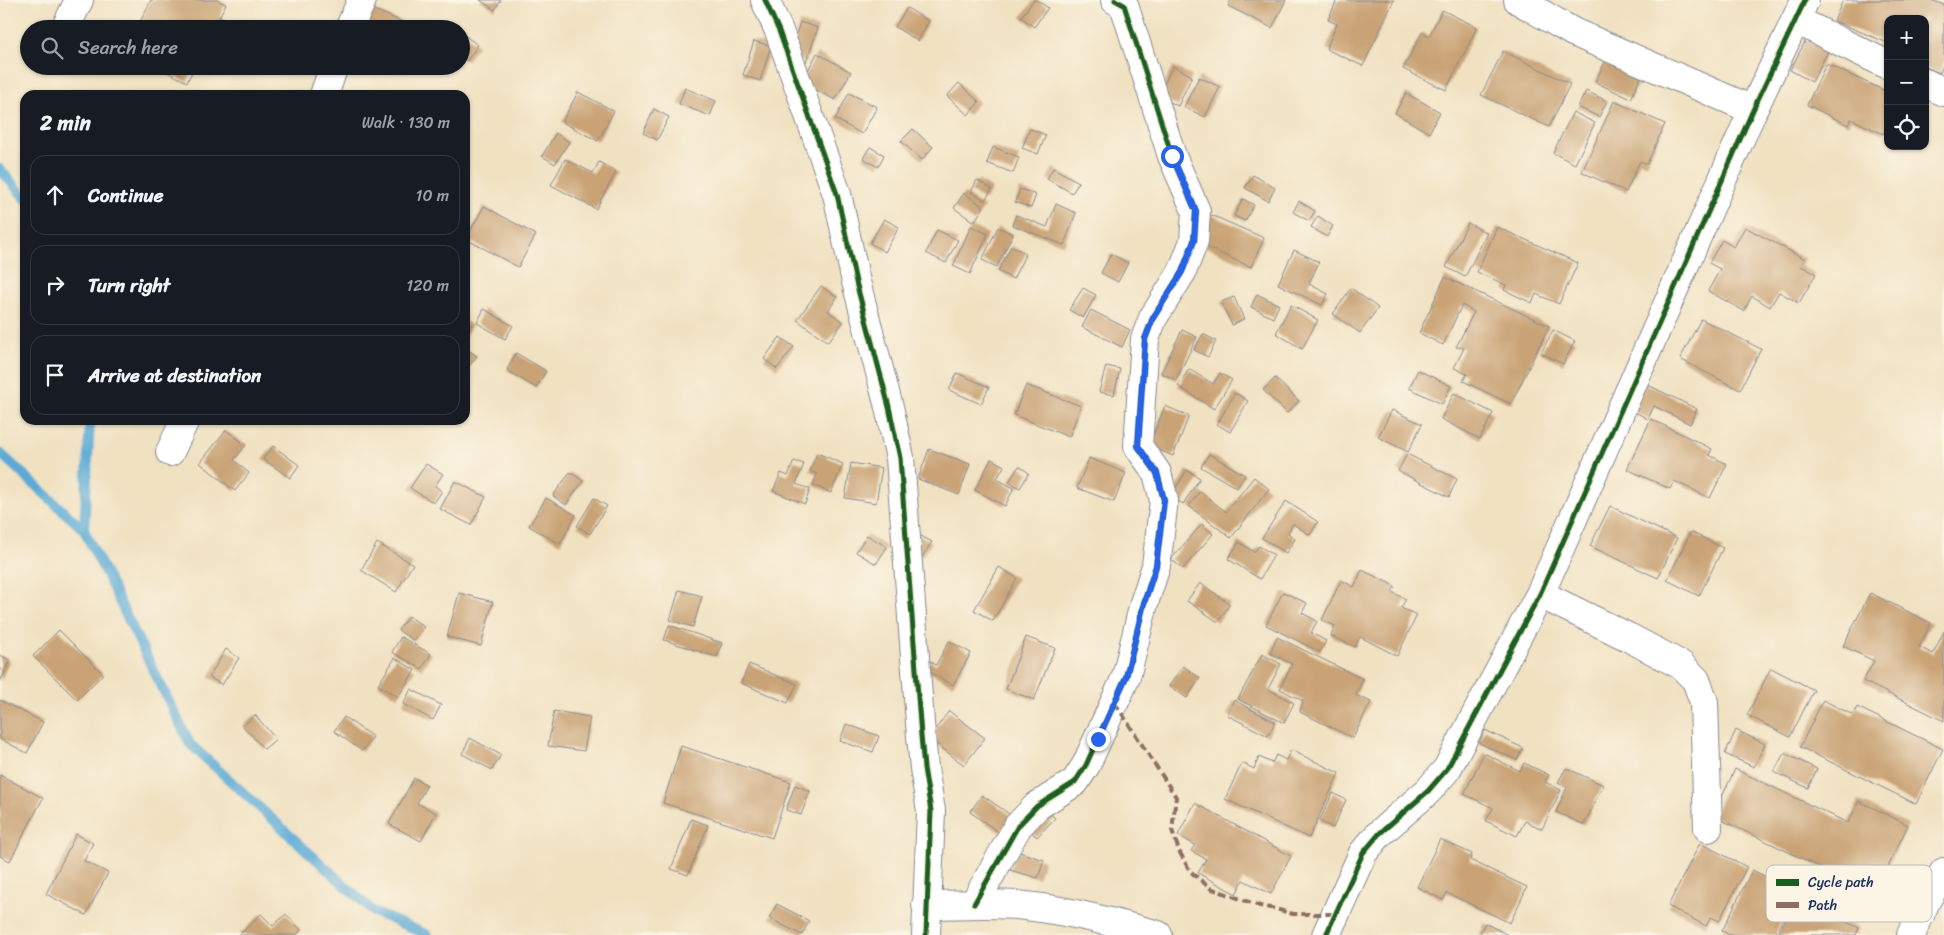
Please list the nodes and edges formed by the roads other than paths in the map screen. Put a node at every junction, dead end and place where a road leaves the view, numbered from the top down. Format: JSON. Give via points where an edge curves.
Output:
{"nodes":[{"id":1,"x":79,"y":0,"type":"edge"},
{"id":2,"x":362,"y":0,"type":"edge"},
{"id":3,"x":765,"y":0,"type":"edge"},
{"id":4,"x":1115,"y":0,"type":"edge"},
{"id":5,"x":1518,"y":0,"type":"edge"},
{"id":6,"x":1800,"y":10,"type":"edge"},
{"id":7,"x":69,"y":20,"type":"edge"},
{"id":8,"x":353,"y":20,"type":"edge"},
{"id":9,"x":1884,"y":62,"type":"edge"},
{"id":10,"x":331,"y":75,"type":"edge"},
{"id":11,"x":1929,"y":85,"type":"edge"},
{"id":12,"x":326,"y":90,"type":"edge"},
{"id":13,"x":1944,"y":92,"type":"edge"},
{"id":14,"x":1753,"y":110,"type":"junction"},
{"id":15,"x":183,"y":425,"type":"edge"},
{"id":16,"x":170,"y":452,"type":"dead end"},
{"id":17,"x":1540,"y":594,"type":"junction"},
{"id":18,"x":1708,"y":828,"type":"dead end"},
{"id":19,"x":1944,"y":872,"type":"edge"},
{"id":20,"x":1932,"y":891,"type":"edge"},
{"id":21,"x":974,"y":904,"type":"junction"},
{"id":22,"x":926,"y":906,"type":"junction"},
{"id":23,"x":1917,"y":922,"type":"edge"},
{"id":24,"x":926,"y":935,"type":"edge"},
{"id":25,"x":1158,"y":935,"type":"edge"},
{"id":26,"x":1326,"y":935,"type":"edge"},
{"id":27,"x":1912,"y":935,"type":"edge"}],
"edges":[{"from":1,"to":7,"type":"street"},
{"from":2,"to":8,"type":"street"},
{"from":3,"to":22,"type":"street","via":[[837,194],[900,458],[923,752],[932,811]]},
{"from":4,"to":21,"type":"street","via":[[1124,5],[1172,156],[1196,211],[1194,241],[1182,272],[1153,318],[1145,339],[1138,446],[1157,473],[1164,500],[1156,566],[1126,677],[1086,766],[1075,782],[1037,806],[1018,826]]},
{"from":5,"to":14,"type":"street","via":[[1573,32]]},
{"from":6,"to":9,"type":"street"},
{"from":6,"to":14,"type":"street"},
{"from":10,"to":12,"type":"street"},
{"from":11,"to":13,"type":"street"},
{"from":14,"to":17,"type":"street"},
{"from":15,"to":16,"type":"street"},
{"from":17,"to":18,"type":"street","via":[[1681,665],[1696,680],[1704,702]]},
{"from":17,"to":26,"type":"street","via":[[1447,769],[1362,853]]},
{"from":19,"to":20,"type":"street"},
{"from":21,"to":22,"type":"street"},
{"from":21,"to":25,"type":"street","via":[[1026,906],[1092,917]]},
{"from":22,"to":24,"type":"street"},
{"from":23,"to":27,"type":"street"}]}
